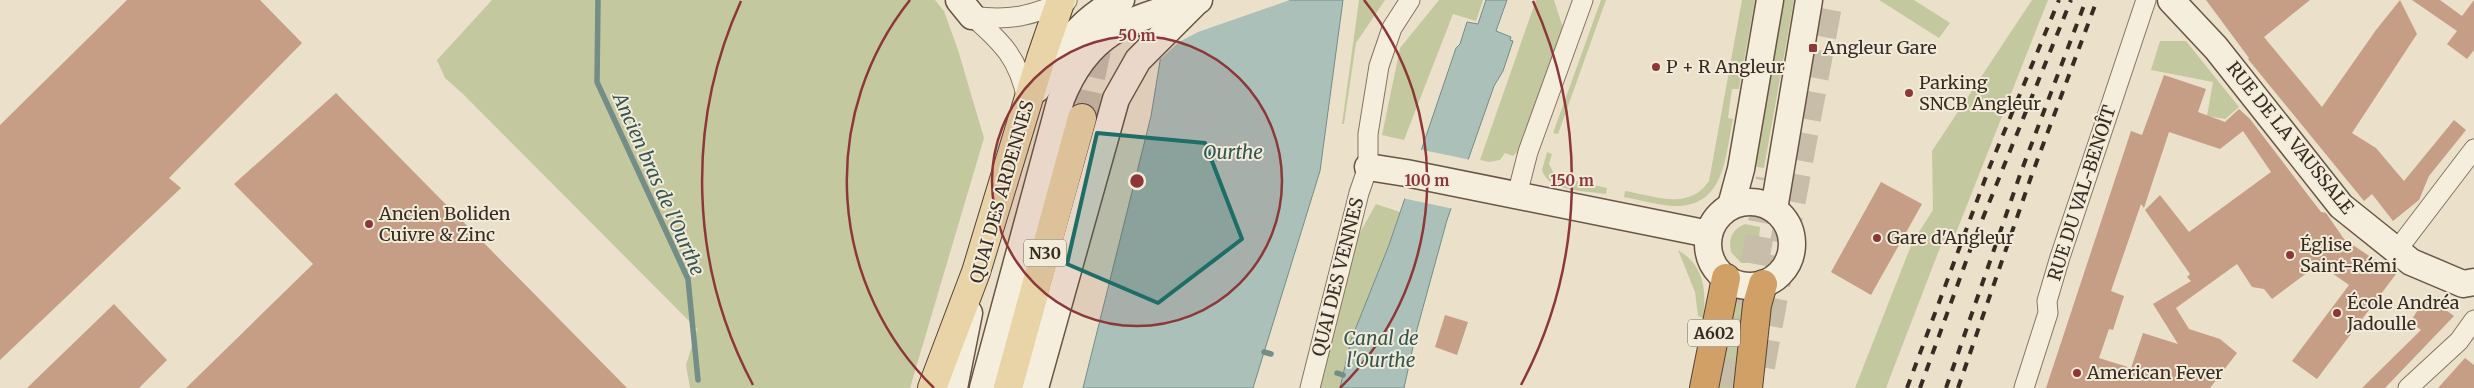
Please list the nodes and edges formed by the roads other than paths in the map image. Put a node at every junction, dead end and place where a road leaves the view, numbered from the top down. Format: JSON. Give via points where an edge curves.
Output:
{"nodes":[{"id":1,"x":1121,"y":0,"type":"edge"},
{"id":2,"x":1198,"y":0,"type":"edge"},
{"id":3,"x":1410,"y":0,"type":"edge"},
{"id":4,"x":1583,"y":0,"type":"edge"},
{"id":5,"x":1770,"y":0,"type":"edge"},
{"id":6,"x":1809,"y":0,"type":"edge"},
{"id":7,"x":2146,"y":0,"type":"edge"},
{"id":8,"x":2171,"y":0,"type":"edge"},
{"id":9,"x":1064,"y":1,"type":"edge"},
{"id":10,"x":965,"y":8,"type":"edge"},
{"id":11,"x":1028,"y":106,"type":"junction"},
{"id":12,"x":1082,"y":118,"type":"tunnel mouth"},
{"id":13,"x":2474,"y":149,"type":"edge"},
{"id":14,"x":1368,"y":167,"type":"junction"},
{"id":15,"x":1517,"y":195,"type":"junction"},
{"id":16,"x":1731,"y":206,"type":"junction"},
{"id":17,"x":1774,"y":209,"type":"junction"},
{"id":18,"x":1709,"y":234,"type":"junction"},
{"id":19,"x":2396,"y":250,"type":"junction"},
{"id":20,"x":976,"y":272,"type":"junction"},
{"id":21,"x":1726,"y":278,"type":"junction"},
{"id":22,"x":2474,"y":282,"type":"edge"},
{"id":23,"x":1762,"y":284,"type":"junction"},
{"id":24,"x":2474,"y":320,"type":"edge"},
{"id":25,"x":932,"y":388,"type":"edge"},
{"id":26,"x":954,"y":388,"type":"edge"},
{"id":27,"x":983,"y":388,"type":"edge"},
{"id":28,"x":1008,"y":388,"type":"edge"},
{"id":29,"x":1035,"y":388,"type":"edge"},
{"id":30,"x":1310,"y":388,"type":"edge"},
{"id":31,"x":1704,"y":388,"type":"edge"},
{"id":32,"x":1748,"y":388,"type":"edge"},
{"id":33,"x":2024,"y":388,"type":"edge"},
{"id":34,"x":2408,"y":388,"type":"edge"}],
"edges":[{"from":1,"to":11,"type":"main road","via":[[1085,23],[1068,41]]},
{"from":2,"to":27,"type":"main road","via":[[1148,13],[1119,27],[1082,57],[1070,77],[1061,99]]},
{"from":2,"to":29,"type":"main road","via":[[1138,60],[1116,99]]},
{"from":3,"to":14,"type":"street","name":"QUAI DES VENNES","via":[[1392,28],[1379,66],[1368,134]]},
{"from":4,"to":15,"type":"street","via":[[1528,152]]},
{"from":5,"to":16,"type":"main road","via":[[1741,169]]},
{"from":6,"to":17,"type":"main road"},
{"from":7,"to":33,"type":"street","name":"RUE DU VAL-BENOÎT","via":[[2060,257],[2047,301],[2048,313]]},
{"from":8,"to":19,"type":"main road","name":"RUE DE LA VAUSSALE","via":[[2216,48],[2341,206]]},
{"from":9,"to":10,"type":"street","via":[[1019,18],[994,20]]},
{"from":9,"to":11,"type":"main road","name":"QUAI DES ARDENNES","via":[[1041,58]]},
{"from":10,"to":11,"type":"street","via":[[1013,58],[1023,80]]},
{"from":11,"to":20,"type":"main road","name":"QUAI DES ARDENNES"},
{"from":12,"to":28,"type":"main road","number":"N30"},
{"from":13,"to":19,"type":"street"},
{"from":14,"to":15,"type":"main road"},
{"from":14,"to":30,"type":"street","name":"QUAI DES VENNES"},
{"from":15,"to":18,"type":"main road"},
{"from":16,"to":17,"type":"main road","via":[[1746,201],[1761,202]]},
{"from":16,"to":18,"type":"main road","via":[[1713,223]]},
{"from":17,"to":23,"type":"main road","via":[[1785,220],[1792,235],[1792,250],[1782,271]]},
{"from":18,"to":21,"type":"main road","via":[[1709,251],[1714,266]]},
{"from":19,"to":22,"type":"main road","name":"RUE DE LA VAUSSALE","via":[[2411,262],[2440,276],[2463,284]]},
{"from":20,"to":25,"type":"main road"},
{"from":20,"to":26,"type":"main road","name":"QUAI DES ARDENNES"},
{"from":21,"to":23,"type":"main road","via":[[1744,286]]},
{"from":21,"to":31,"type":"highway","number":"A602"},
{"from":23,"to":32,"type":"highway","number":"A602"},
{"from":24,"to":34,"type":"street","via":[[2459,341]]}]}
